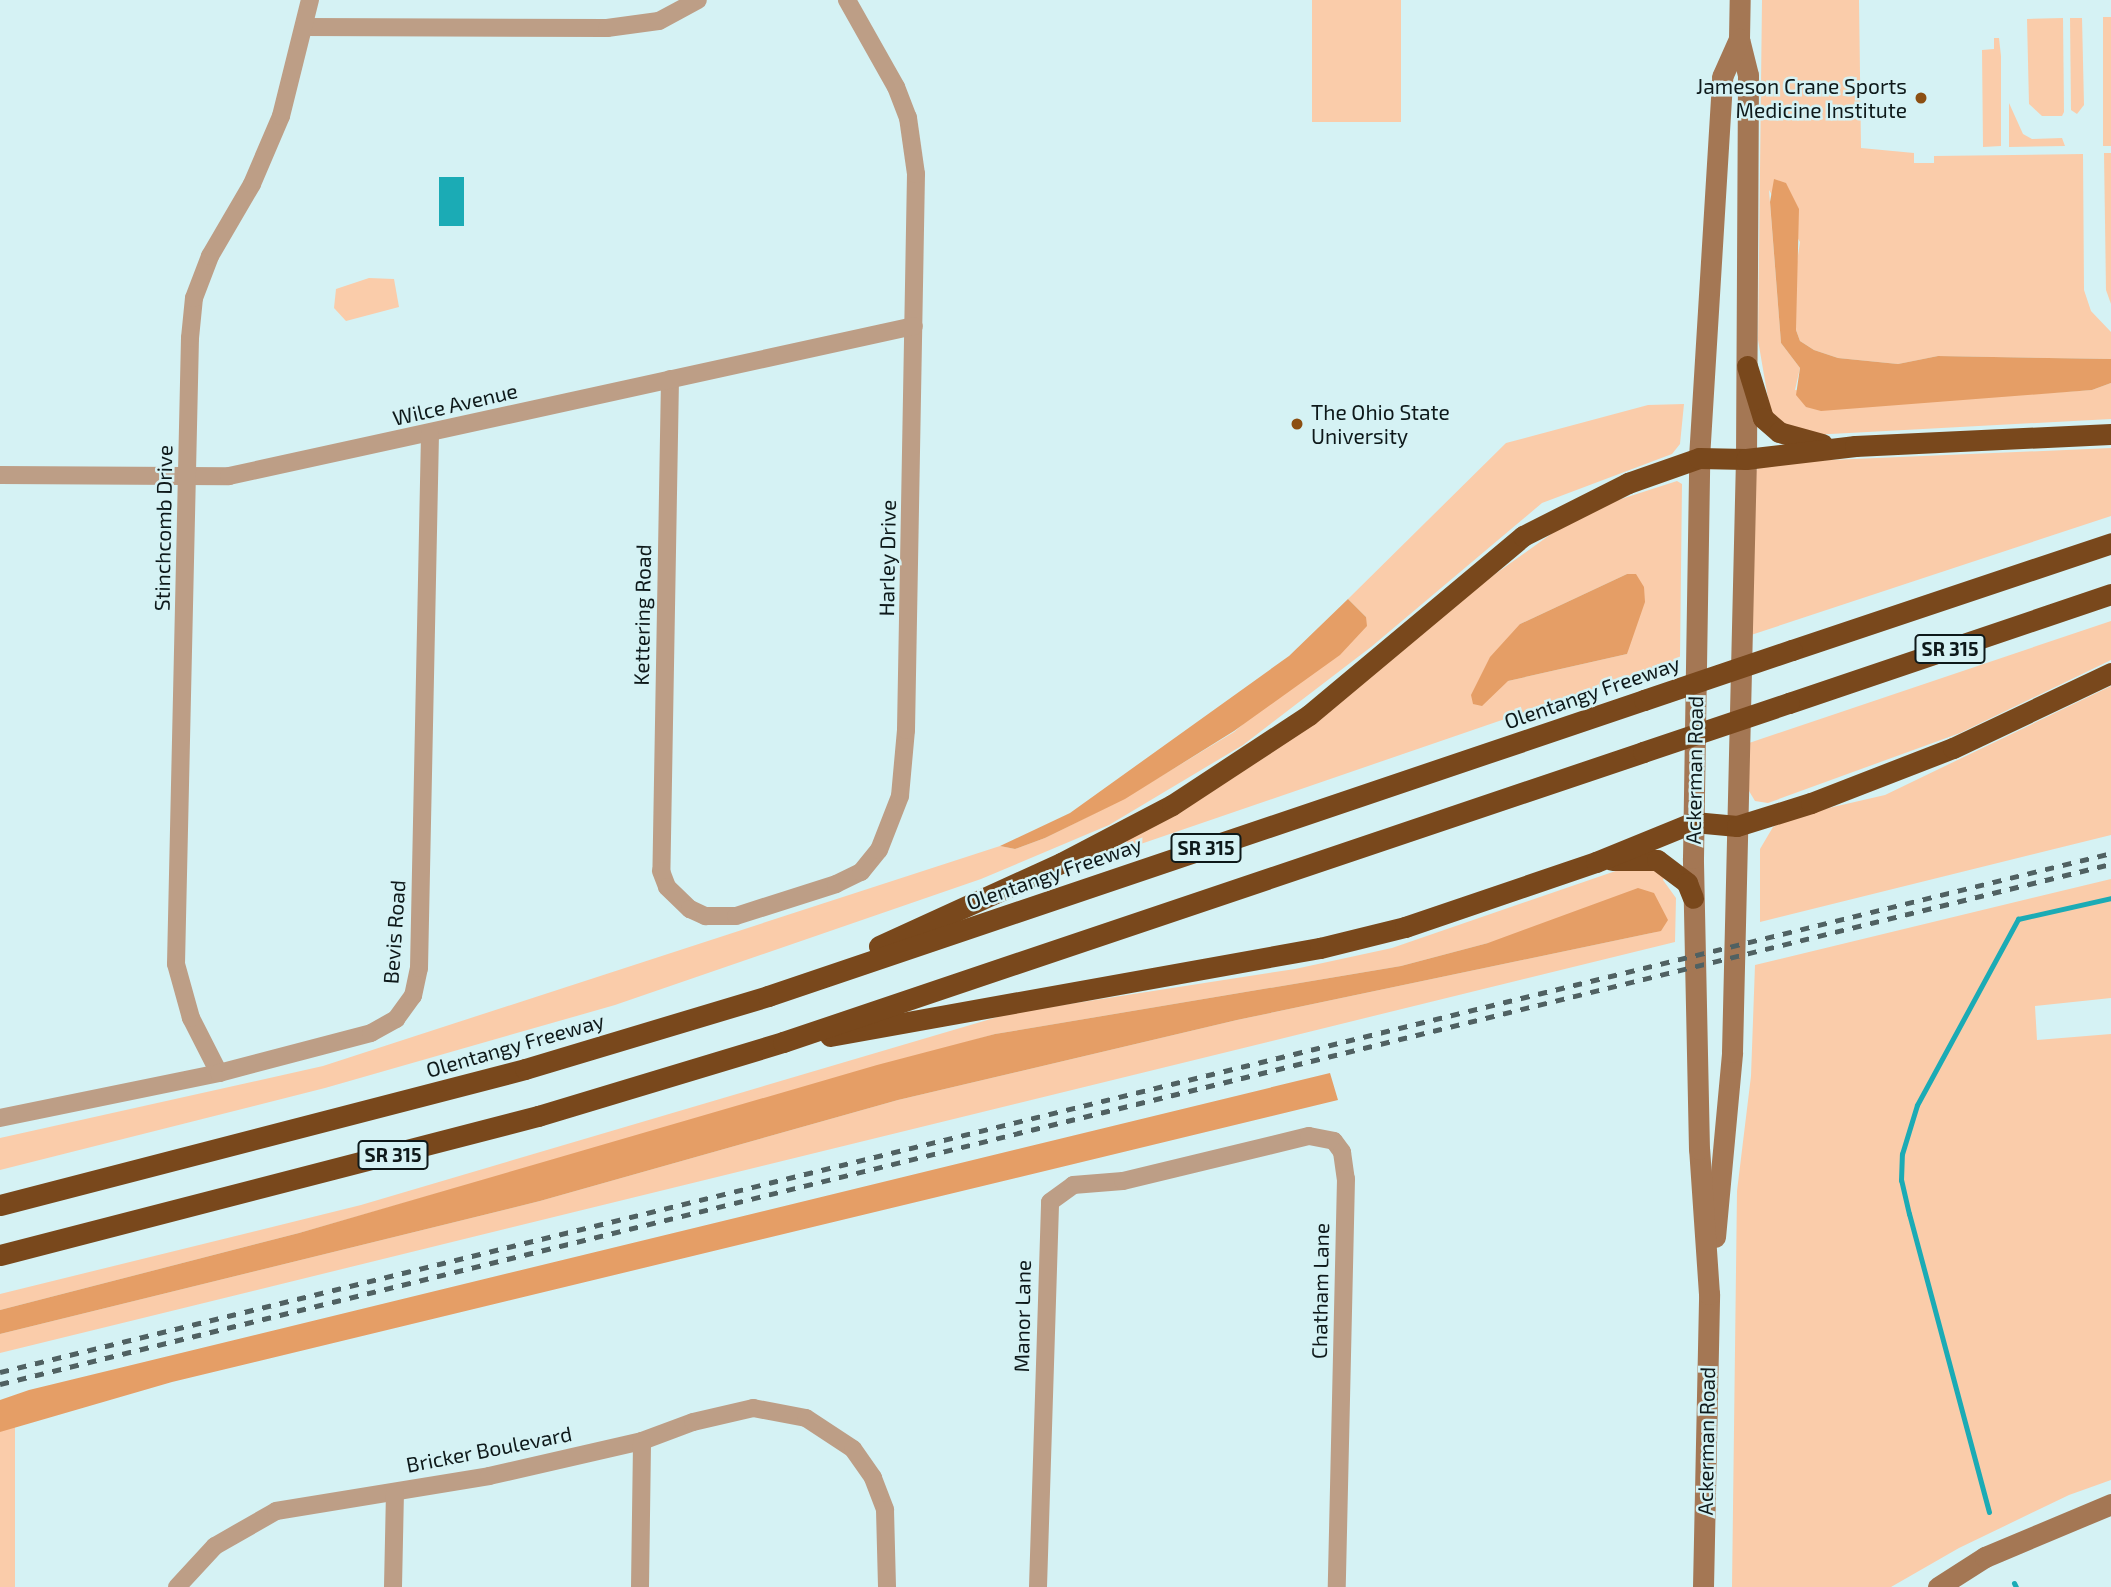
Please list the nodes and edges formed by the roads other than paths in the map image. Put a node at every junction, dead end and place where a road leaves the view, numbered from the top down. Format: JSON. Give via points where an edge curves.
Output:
{"nodes":[{"id":1,"x":310,"y":0,"type":"edge"},
{"id":2,"x":698,"y":0,"type":"edge"},
{"id":3,"x":847,"y":0,"type":"edge"},
{"id":4,"x":1740,"y":0,"type":"edge"},
{"id":5,"x":305,"y":27,"type":"junction"},
{"id":6,"x":1739,"y":39,"type":"junction"},
{"id":7,"x":914,"y":326,"type":"junction"},
{"id":8,"x":1747,"y":366,"type":"junction"},
{"id":9,"x":670,"y":379,"type":"junction"},
{"id":10,"x":430,"y":434,"type":"junction"},
{"id":11,"x":2111,"y":434,"type":"edge"},
{"id":12,"x":1855,"y":446,"type":"junction"},
{"id":13,"x":1699,"y":458,"type":"junction"},
{"id":14,"x":1746,"y":459,"type":"junction"},
{"id":15,"x":0,"y":475,"type":"edge"},
{"id":16,"x":187,"y":478,"type":"junction"},
{"id":17,"x":2111,"y":543,"type":"edge"},
{"id":18,"x":2111,"y":594,"type":"edge"},
{"id":19,"x":2111,"y":673,"type":"edge"},
{"id":20,"x":1694,"y":822,"type":"junction"},
{"id":21,"x":1737,"y":826,"type":"junction"},
{"id":22,"x":660,"y":852,"type":"joint"},
{"id":23,"x":1596,"y":862,"type":"junction"},
{"id":24,"x":1693,"y":898,"type":"junction"},
{"id":25,"x":768,"y":996,"type":"junction"},
{"id":26,"x":783,"y":1042,"type":"junction"},
{"id":27,"x":219,"y":1073,"type":"junction"},
{"id":28,"x":0,"y":1118,"type":"edge"},
{"id":29,"x":1197,"y":1162,"type":"joint"},
{"id":30,"x":0,"y":1205,"type":"edge"},
{"id":31,"x":0,"y":1255,"type":"edge"},
{"id":32,"x":1709,"y":1294,"type":"junction"},
{"id":33,"x":642,"y":1441,"type":"junction"},
{"id":34,"x":395,"y":1492,"type":"junction"},
{"id":35,"x":2111,"y":1504,"type":"edge"},
{"id":36,"x":1704,"y":1583,"type":"edge"},
{"id":37,"x":177,"y":1587,"type":"edge"},
{"id":38,"x":393,"y":1587,"type":"edge"},
{"id":39,"x":640,"y":1587,"type":"edge"},
{"id":40,"x":887,"y":1587,"type":"edge"},
{"id":41,"x":1038,"y":1587,"type":"edge"},
{"id":42,"x":1337,"y":1587,"type":"edge"},
{"id":43,"x":1938,"y":1587,"type":"edge"}],
"edges":[{"from":1,"to":5,"type":"street","name":"Stinchcomb Drive"},
{"from":2,"to":5,"type":"street","via":[[659,21],[607,28]]},
{"from":3,"to":7,"type":"street","name":"Harley Drive","via":[[896,87],[908,118],[916,174]]},
{"from":4,"to":6,"type":"main road","name":"Ackerman Road"},
{"from":5,"to":16,"type":"street","name":"Stinchcomb Drive","via":[[281,116],[253,184],[210,257],[194,298]]},
{"from":6,"to":8,"type":"main road","name":"Ackerman Road","via":[[1748,75]]},
{"from":6,"to":13,"type":"main road","name":"Ackerman Road","via":[[1722,77]]},
{"from":7,"to":9,"type":"street","name":"Wilce Avenue"},
{"from":7,"to":22,"type":"street","name":"Harley Drive","via":[[906,730],[901,796],[879,850],[861,872],[836,884],[721,917],[705,916],[677,899],[667,887]]},
{"from":8,"to":12,"type":"highway","via":[[1763,418],[1779,432],[1816,443]]},
{"from":8,"to":14,"type":"main road","name":"Ackerman Road"},
{"from":9,"to":10,"type":"street","name":"Wilce Avenue"},
{"from":9,"to":22,"type":"street","name":"Kettering Road"},
{"from":10,"to":16,"type":"street","name":"Wilce Avenue","via":[[229,476]]},
{"from":10,"to":27,"type":"street","name":"Bevis Road","via":[[419,968],[413,996],[396,1019],[371,1033]]},
{"from":11,"to":12,"type":"highway"},
{"from":12,"to":14,"type":"highway"},
{"from":13,"to":14,"type":"highway"},
{"from":13,"to":20,"type":"main road","name":"Ackerman Road"},
{"from":13,"to":25,"type":"highway","via":[[1628,482],[1523,536],[1309,715],[1172,805],[1061,863]]},
{"from":14,"to":21,"type":"main road","name":"Ackerman Road"},
{"from":15,"to":16,"type":"street","name":"Wilce Avenue"},
{"from":16,"to":27,"type":"street","name":"Stinchcomb Drive","via":[[176,964],[191,1018]]},
{"from":17,"to":25,"type":"highway","name":"Olentangy Freeway","number":"SR 315","bridge":true},
{"from":18,"to":26,"type":"highway","number":"SR 315","bridge":true},
{"from":19,"to":21,"type":"highway","via":[[1900,771]]},
{"from":20,"to":21,"type":"highway"},
{"from":20,"to":23,"type":"highway"},
{"from":20,"to":24,"type":"main road","name":"Ackerman Road"},
{"from":21,"to":32,"type":"main road","name":"Ackerman Road","via":[[1732,1052]]},
{"from":23,"to":24,"type":"highway","via":[[1657,860],[1688,883]]},
{"from":23,"to":26,"type":"highway","via":[[1462,910],[1320,948],[1003,1002],[895,1027]]},
{"from":24,"to":32,"type":"main road","name":"Ackerman Road","via":[[1699,1149]]},
{"from":25,"to":30,"type":"highway","name":"Olentangy Freeway","number":"SR 315","via":[[525,1069]]},
{"from":26,"to":31,"type":"highway","number":"SR 315","via":[[525,1120]]},
{"from":27,"to":28,"type":"street","name":"Bevis Road"},
{"from":29,"to":41,"type":"street","name":"Manor Lane","via":[[1123,1181],[1073,1185],[1050,1202]]},
{"from":29,"to":42,"type":"street","name":"Chatham Lane","via":[[1309,1136],[1334,1141],[1342,1152]]},
{"from":32,"to":36,"type":"main road","name":"Ackerman Road"},
{"from":33,"to":34,"type":"street","name":"Bricker Boulevard"},
{"from":33,"to":39,"type":"street"},
{"from":33,"to":40,"type":"street","name":"Bricker Boulevard","via":[[693,1422],[753,1408],[781,1410],[829,1430],[853,1449],[873,1478],[885,1510]]},
{"from":34,"to":37,"type":"street","name":"Bricker Boulevard","via":[[276,1511],[215,1546]]},
{"from":34,"to":38,"type":"street"},
{"from":35,"to":43,"type":"main road","via":[[1985,1556]]}]}
